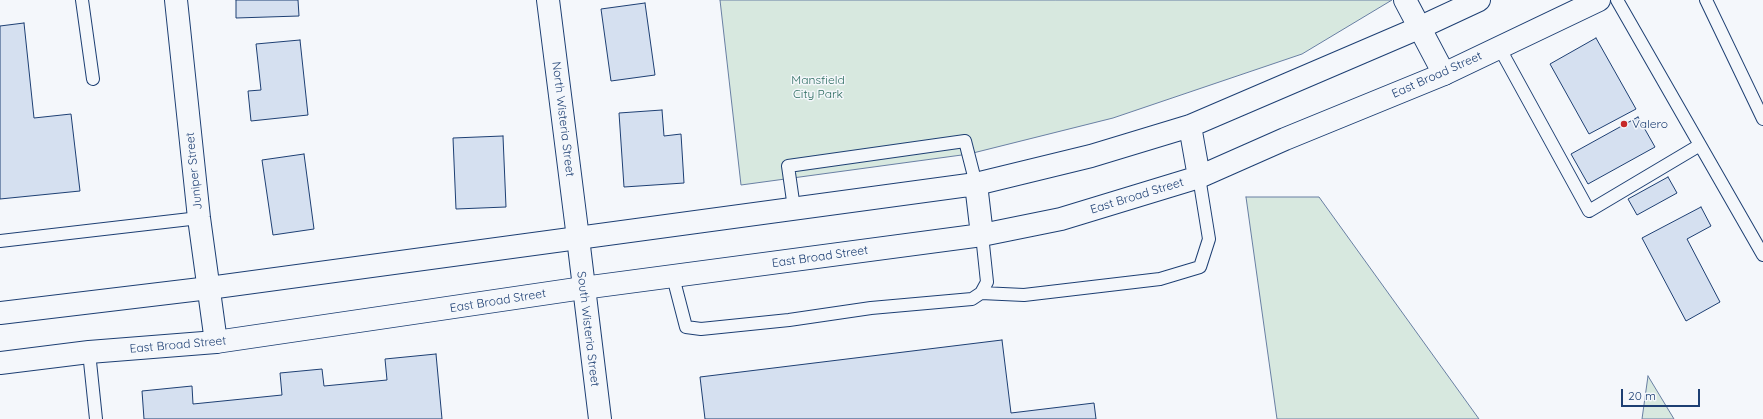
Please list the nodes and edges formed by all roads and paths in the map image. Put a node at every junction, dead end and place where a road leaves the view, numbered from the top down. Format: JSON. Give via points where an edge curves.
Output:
{"nodes":[{"id":1,"x":82,"y":0,"type":"edge"},
{"id":2,"x":176,"y":0,"type":"edge"},
{"id":3,"x":548,"y":0,"type":"edge"},
{"id":4,"x":1405,"y":0,"type":"edge"},
{"id":5,"x":1479,"y":0,"type":"edge"},
{"id":6,"x":1599,"y":0,"type":"edge"},
{"id":7,"x":1617,"y":0,"type":"edge"},
{"id":8,"x":1706,"y":0,"type":"edge"},
{"id":9,"x":1421,"y":27,"type":"junction"},
{"id":10,"x":1499,"y":47,"type":"junction"},
{"id":11,"x":1444,"y":74,"type":"junction"},
{"id":12,"x":93,"y":79,"type":"dead end"},
{"id":13,"x":1763,"y":119,"type":"edge"},
{"id":14,"x":1190,"y":126,"type":"junction"},
{"id":15,"x":1700,"y":145,"type":"junction"},
{"id":16,"x":1199,"y":177,"type":"junction"},
{"id":17,"x":976,"y":184,"type":"junction"},
{"id":18,"x":794,"y":208,"type":"junction"},
{"id":19,"x":199,"y":218,"type":"junction"},
{"id":20,"x":982,"y":235,"type":"junction"},
{"id":21,"x":578,"y":238,"type":"junction"},
{"id":22,"x":0,"y":240,"type":"edge"},
{"id":23,"x":1763,"y":255,"type":"edge"},
{"id":24,"x":673,"y":277,"type":"junction"},
{"id":25,"x":209,"y":288,"type":"junction"},
{"id":26,"x":583,"y":288,"type":"junction"},
{"id":27,"x":981,"y":293,"type":"junction"},
{"id":28,"x":0,"y":313,"type":"edge"},
{"id":29,"x":216,"y":342,"type":"junction"},
{"id":30,"x":89,"y":352,"type":"junction"},
{"id":31,"x":0,"y":363,"type":"edge"},
{"id":32,"x":96,"y":419,"type":"edge"},
{"id":33,"x":600,"y":419,"type":"edge"}],
"edges":[{"from":1,"to":12,"type":"lane"},
{"from":2,"to":19,"type":"main road","name":"Juniper Street"},
{"from":3,"to":21,"type":"main road","name":"North Wisteria Street"},
{"from":4,"to":9,"type":"main road"},
{"from":5,"to":9,"type":"main road"},
{"from":6,"to":10,"type":"main road","name":"East Broad Street"},
{"from":7,"to":15,"type":"lane"},
{"from":8,"to":13,"type":"lane"},
{"from":9,"to":11,"type":"main road"},
{"from":9,"to":14,"type":"main road"},
{"from":10,"to":11,"type":"main road","name":"East Broad Street"},
{"from":10,"to":15,"type":"lane","via":[[1589,211]]},
{"from":11,"to":16,"type":"main road","name":"East Broad Street"},
{"from":14,"to":16,"type":"main road"},
{"from":14,"to":17,"type":"main road","via":[[1091,156]]},
{"from":15,"to":23,"type":"lane"},
{"from":16,"to":20,"type":"main road","name":"East Broad Street","via":[[1061,218]]},
{"from":16,"to":27,"type":"lane","via":[[1209,239],[1200,267],[1160,278],[1024,295]]},
{"from":17,"to":18,"type":"main road"},
{"from":17,"to":18,"type":"lane","via":[[965,141],[788,166]]},
{"from":17,"to":20,"type":"main road"},
{"from":18,"to":21,"type":"main road"},
{"from":19,"to":22,"type":"lane"},
{"from":19,"to":25,"type":"main road","name":"Juniper Street"},
{"from":20,"to":24,"type":"main road","name":"East Broad Street"},
{"from":20,"to":27,"type":"lane","via":[[987,282]]},
{"from":21,"to":25,"type":"main road"},
{"from":21,"to":26,"type":"main road","name":"South Wisteria Street"},
{"from":24,"to":26,"type":"main road","name":"East Broad Street"},
{"from":24,"to":27,"type":"lane","via":[[686,327],[701,329],[871,308],[972,299]]},
{"from":25,"to":28,"type":"main road"},
{"from":25,"to":29,"type":"main road","name":"Juniper Street"},
{"from":26,"to":29,"type":"main road","name":"East Broad Street"},
{"from":26,"to":33,"type":"main road","name":"South Wisteria Street"},
{"from":29,"to":30,"type":"main road","name":"East Broad Street"},
{"from":30,"to":31,"type":"main road","name":"East Broad Street"},
{"from":30,"to":32,"type":"lane"}]}
